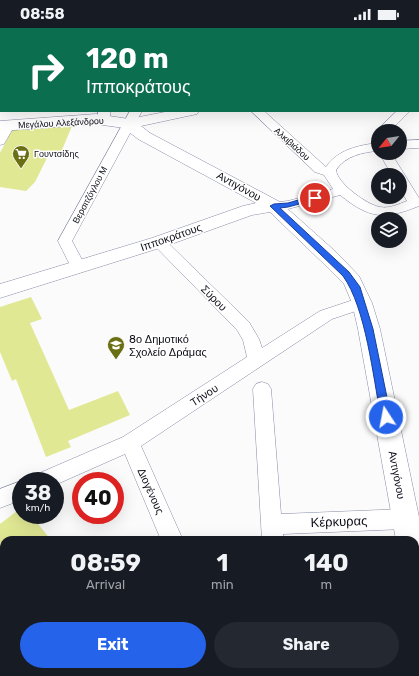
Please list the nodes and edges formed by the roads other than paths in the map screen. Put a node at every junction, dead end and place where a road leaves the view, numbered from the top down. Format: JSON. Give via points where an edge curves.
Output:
{"nodes":[{"id":1,"x":182,"y":112,"type":"edge"},
{"id":2,"x":258,"y":112,"type":"edge"},
{"id":3,"x":403,"y":112,"type":"edge"},
{"id":4,"x":104,"y":115,"type":"edge"},
{"id":5,"x":132,"y":117,"type":"edge"},
{"id":6,"x":390,"y":124,"type":"edge"},
{"id":7,"x":4,"y":126,"type":"edge"},
{"id":8,"x":0,"y":141,"type":"edge"},
{"id":9,"x":419,"y":144,"type":"edge"},
{"id":10,"x":407,"y":145,"type":"edge"},
{"id":11,"x":371,"y":148,"type":"edge"},
{"id":12,"x":330,"y":173,"type":"junction"},
{"id":13,"x":407,"y":188,"type":"edge"},
{"id":14,"x":343,"y":190,"type":"junction"},
{"id":15,"x":417,"y":204,"type":"edge"},
{"id":16,"x":274,"y":206,"type":"junction"},
{"id":17,"x":159,"y":242,"type":"junction"},
{"id":18,"x":78,"y":267,"type":"junction"},
{"id":19,"x":0,"y":291,"type":"edge"},
{"id":20,"x":362,"y":303,"type":"junction"},
{"id":21,"x":257,"y":361,"type":"junction"},
{"id":22,"x":262,"y":389,"type":"dead end"},
{"id":23,"x":130,"y":443,"type":"junction"},
{"id":24,"x":63,"y":472,"type":"edge"},
{"id":25,"x":12,"y":494,"type":"edge"},
{"id":26,"x":0,"y":500,"type":"edge"},
{"id":27,"x":405,"y":519,"type":"junction"},
{"id":28,"x":272,"y":532,"type":"edge"},
{"id":29,"x":170,"y":536,"type":"edge"},
{"id":30,"x":409,"y":536,"type":"edge"}],
"edges":[{"from":1,"to":5,"type":"street","name":"Μεγάλου Αλεξάνδρου"},
{"from":2,"to":12,"type":"street","name":"Αλκιβιάδου","via":[[320,169]]},
{"from":3,"to":6,"type":"street"},
{"from":4,"to":5,"type":"street","name":"Μεγάλου Αλεξάνδρου"},
{"from":4,"to":7,"type":"street","name":"Μεγάλου Αλεξάνδρου"},
{"from":5,"to":16,"type":"street","name":"Αντιγόνου","via":[[144,136]]},
{"from":5,"to":18,"type":"street","name":"Βερσιτζόγλου Μ","via":[[65,241]]},
{"from":7,"to":8,"type":"street"},
{"from":9,"to":10,"type":"street"},
{"from":11,"to":12,"type":"street","via":[[339,160]]},
{"from":12,"to":14,"type":"street","via":[[334,182]]},
{"from":13,"to":15,"type":"street"},
{"from":14,"to":15,"type":"street","via":[[377,212]]},
{"from":14,"to":16,"type":"street","name":"Ιπποκράτους","via":[[288,205]]},
{"from":16,"to":17,"type":"street","name":"Ιπποκράτους","via":[[249,210]]},
{"from":16,"to":20,"type":"street","name":"Αντιγόνου","via":[[346,274],[356,287]]},
{"from":17,"to":18,"type":"street","name":"Ιπποκράτους"},
{"from":17,"to":21,"type":"street","name":"Σύρου","via":[[243,326],[251,339]]},
{"from":18,"to":19,"type":"street","name":"Ιπποκράτους"},
{"from":20,"to":21,"type":"street","name":"Τήνου","via":[[326,315]]},
{"from":20,"to":27,"type":"street","name":"Αντιγόνου"},
{"from":21,"to":23,"type":"street","name":"Τήνου"},
{"from":22,"to":28,"type":"street"},
{"from":23,"to":24,"type":"street","name":"Τήνου"},
{"from":23,"to":29,"type":"street","name":"Διογένους"},
{"from":25,"to":26,"type":"street"},
{"from":27,"to":28,"type":"street","name":"Κέρκυρας"},
{"from":27,"to":30,"type":"street","name":"Αντιγόνου"}]}
